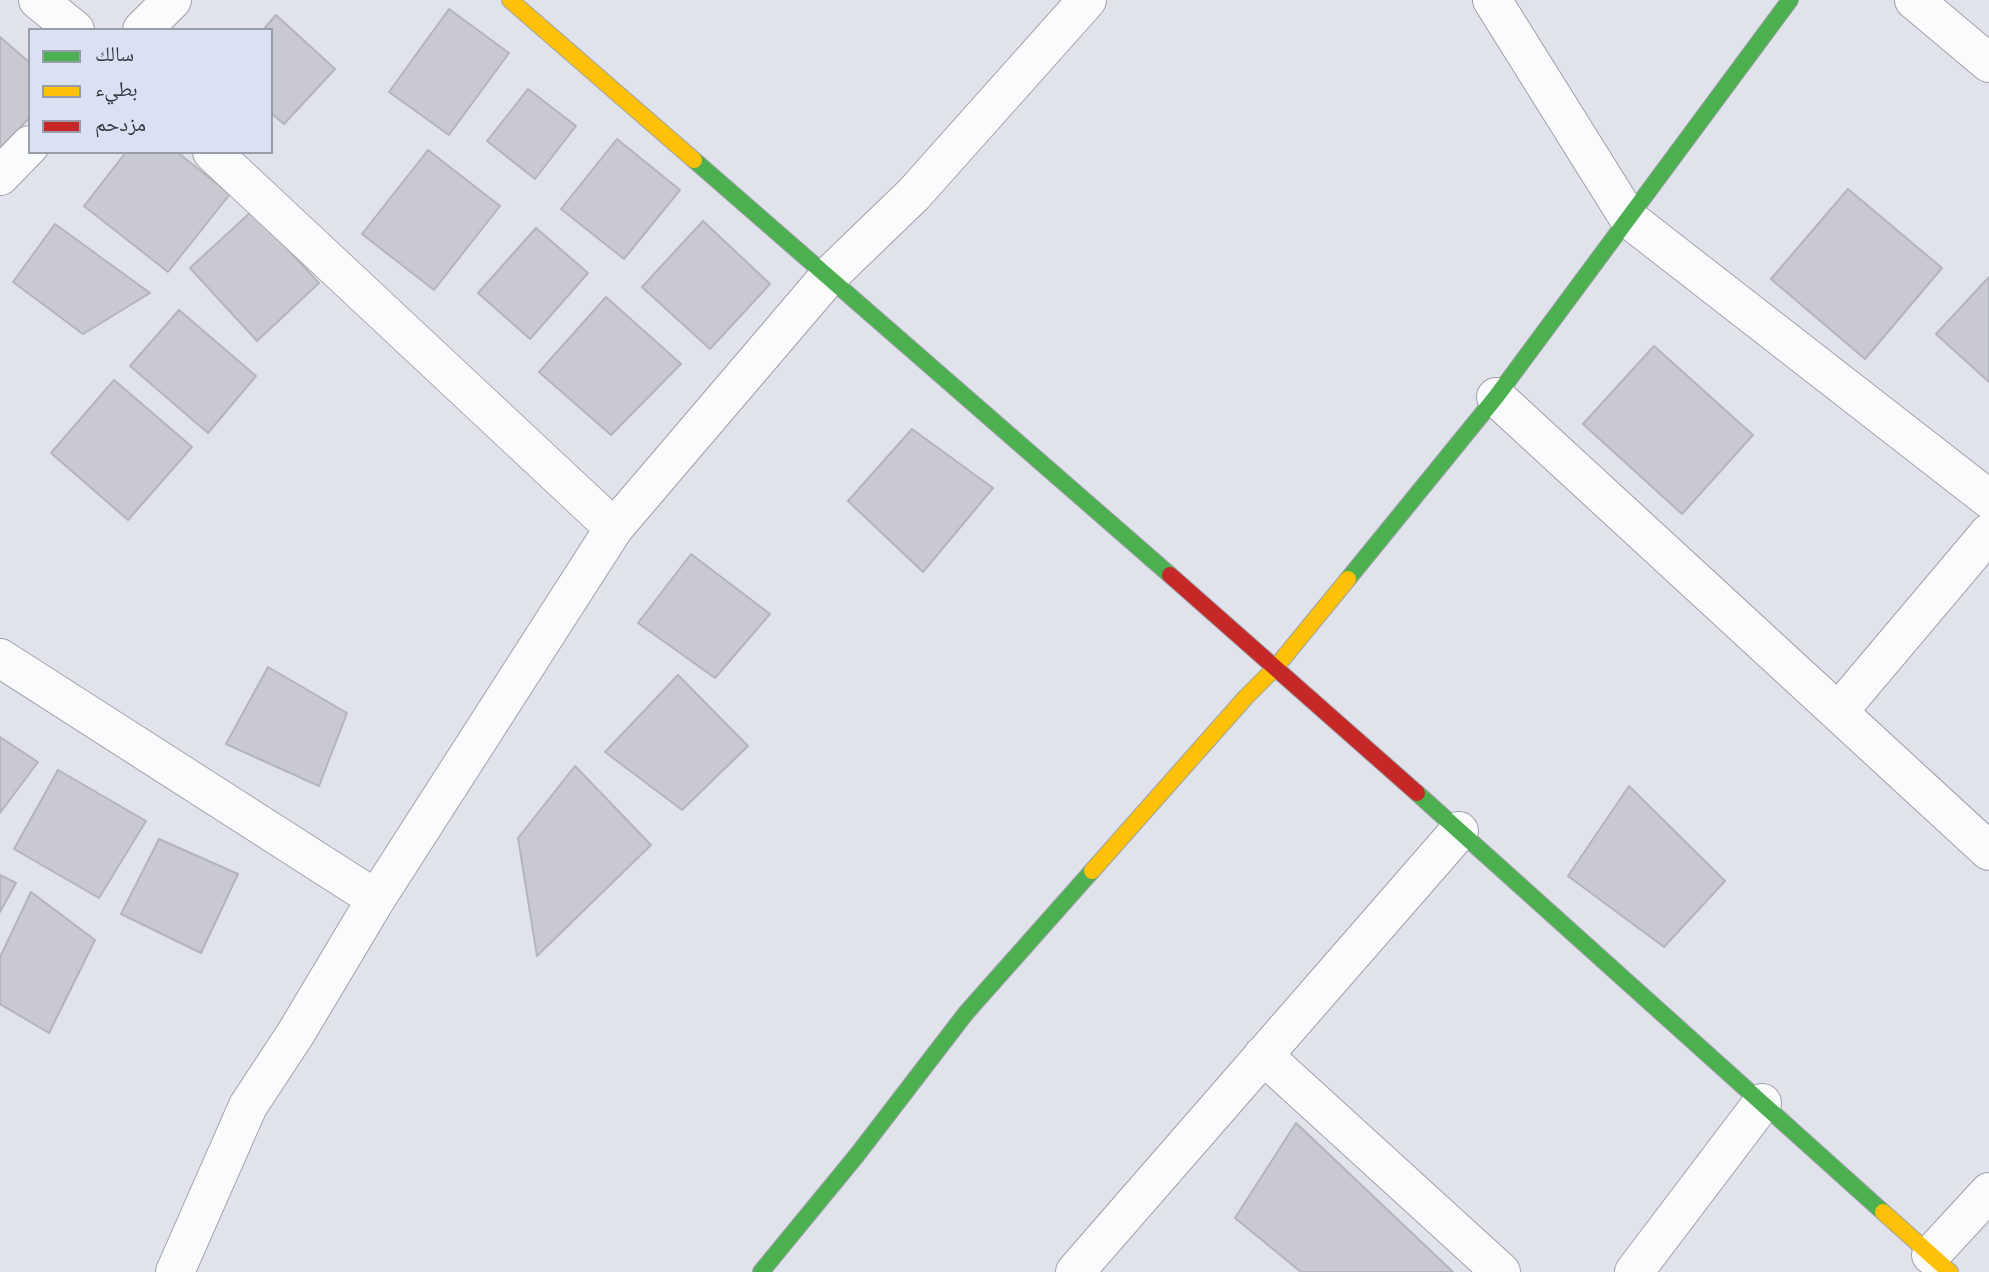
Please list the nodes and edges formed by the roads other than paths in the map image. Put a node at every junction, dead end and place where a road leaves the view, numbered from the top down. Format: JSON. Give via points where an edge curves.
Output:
{"nodes":[{"id":1,"x":38,"y":0,"type":"edge"},
{"id":2,"x":172,"y":0,"type":"edge"},
{"id":3,"x":510,"y":0,"type":"edge"},
{"id":4,"x":1087,"y":0,"type":"edge"},
{"id":5,"x":1492,"y":0,"type":"edge"},
{"id":6,"x":1790,"y":0,"type":"edge"},
{"id":7,"x":1914,"y":0,"type":"edge"},
{"id":8,"x":73,"y":28,"type":"edge"},
{"id":9,"x":144,"y":28,"type":"edge"},
{"id":10,"x":1989,"y":63,"type":"edge"},
{"id":11,"x":28,"y":147,"type":"edge"},
{"id":12,"x":214,"y":154,"type":"edge"},
{"id":13,"x":0,"y":176,"type":"edge"},
{"id":14,"x":1629,"y":219,"type":"junction"},
{"id":15,"x":828,"y":277,"type":"junction"},
{"id":16,"x":1496,"y":397,"type":"junction"},
{"id":17,"x":1989,"y":499,"type":"edge"},
{"id":18,"x":614,"y":528,"type":"junction"},
{"id":19,"x":1989,"y":533,"type":"edge"},
{"id":20,"x":0,"y":658,"type":"edge"},
{"id":21,"x":1276,"y":667,"type":"junction"},
{"id":22,"x":1838,"y":712,"type":"junction"},
{"id":23,"x":1459,"y":831,"type":"junction"},
{"id":24,"x":1989,"y":851,"type":"edge"},
{"id":25,"x":376,"y":898,"type":"junction"},
{"id":26,"x":1263,"y":1055,"type":"junction"},
{"id":27,"x":1762,"y":1103,"type":"junction"},
{"id":28,"x":1989,"y":1192,"type":"edge"},
{"id":29,"x":1940,"y":1263,"type":"edge"},
{"id":30,"x":175,"y":1272,"type":"edge"},
{"id":31,"x":761,"y":1272,"type":"edge"},
{"id":32,"x":1074,"y":1272,"type":"edge"},
{"id":33,"x":1501,"y":1272,"type":"edge"},
{"id":34,"x":1634,"y":1272,"type":"edge"}],
"edges":[{"from":1,"to":8,"type":"street"},
{"from":2,"to":9,"type":"street"},
{"from":3,"to":15,"type":"street"},
{"from":4,"to":15,"type":"street","via":[[914,194]]},
{"from":5,"to":14,"type":"street"},
{"from":6,"to":14,"type":"street"},
{"from":7,"to":10,"type":"street"},
{"from":11,"to":13,"type":"street"},
{"from":12,"to":18,"type":"street"},
{"from":14,"to":16,"type":"street"},
{"from":14,"to":17,"type":"street"},
{"from":15,"to":18,"type":"street"},
{"from":15,"to":21,"type":"street"},
{"from":16,"to":21,"type":"street"},
{"from":16,"to":22,"type":"street"},
{"from":18,"to":25,"type":"street"},
{"from":19,"to":22,"type":"street"},
{"from":20,"to":25,"type":"street"},
{"from":21,"to":23,"type":"street"},
{"from":21,"to":31,"type":"street","via":[[966,1013]]},
{"from":22,"to":24,"type":"street"},
{"from":23,"to":26,"type":"street"},
{"from":23,"to":27,"type":"street"},
{"from":25,"to":30,"type":"street","via":[[248,1106]]},
{"from":26,"to":32,"type":"street"},
{"from":26,"to":33,"type":"street"},
{"from":27,"to":29,"type":"street"},
{"from":27,"to":34,"type":"street"},
{"from":28,"to":29,"type":"street"}]}
